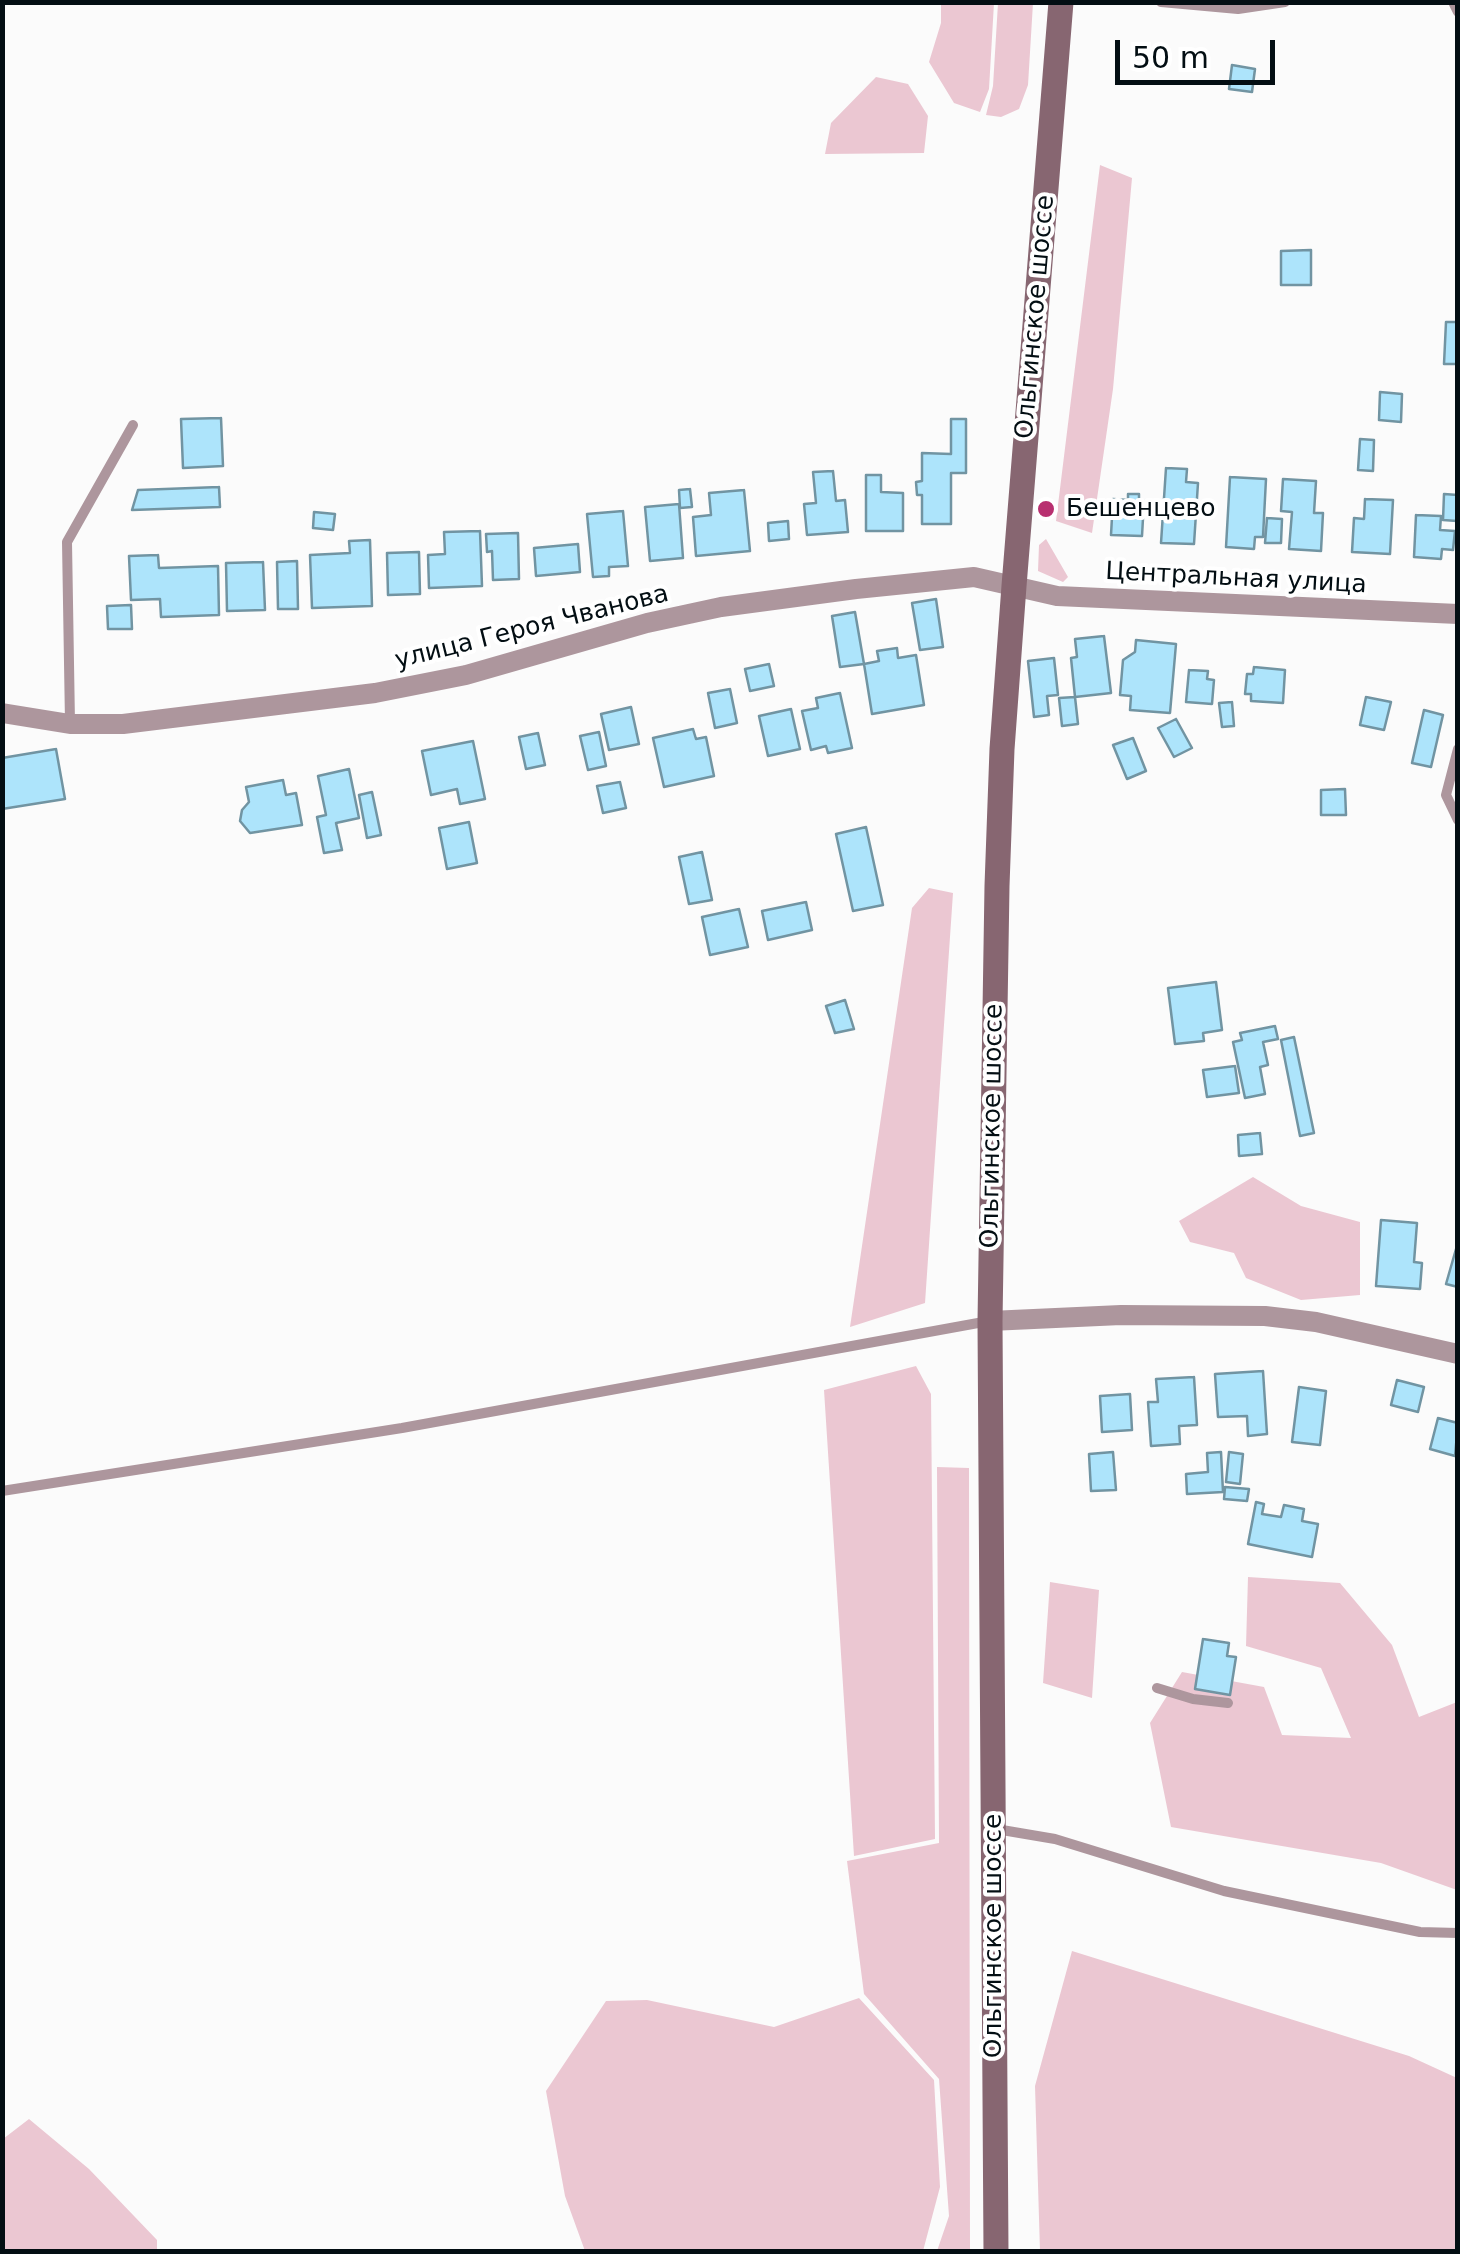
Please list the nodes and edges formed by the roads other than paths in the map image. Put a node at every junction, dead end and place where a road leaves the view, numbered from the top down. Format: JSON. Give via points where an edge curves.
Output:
{"nodes":[{"id":1,"x":1061,"y":2,"type":"edge"},
{"id":2,"x":1161,"y":2,"type":"edge"},
{"id":3,"x":1285,"y":2,"type":"edge"},
{"id":4,"x":1452,"y":2,"type":"edge"},
{"id":5,"x":1458,"y":12,"type":"edge"},
{"id":6,"x":133,"y":424,"type":"dead end"},
{"id":7,"x":1014,"y":586,"type":"junction"},
{"id":8,"x":1458,"y":614,"type":"edge"},
{"id":9,"x":2,"y":713,"type":"edge"},
{"id":10,"x":70,"y":724,"type":"junction"},
{"id":11,"x":1458,"y":749,"type":"edge"},
{"id":12,"x":1458,"y":820,"type":"edge"},
{"id":13,"x":990,"y":1321,"type":"junction"},
{"id":14,"x":1458,"y":1354,"type":"edge"},
{"id":15,"x":2,"y":1490,"type":"edge"},
{"id":16,"x":1157,"y":1688,"type":"dead end"},
{"id":17,"x":1228,"y":1703,"type":"dead end"},
{"id":18,"x":994,"y":1828,"type":"junction"},
{"id":19,"x":1458,"y":1933,"type":"edge"},
{"id":20,"x":996,"y":2252,"type":"edge"}],
"edges":[{"from":1,"to":7,"type":"main road","name":"Ольгинское шоссе"},
{"from":2,"to":3,"type":"lane","via":[[1238,8]]},
{"from":4,"to":5,"type":"lane"},
{"from":6,"to":10,"type":"lane","via":[[67,542]]},
{"from":7,"to":8,"type":"street","name":"Центральная улица","via":[[1057,596]]},
{"from":7,"to":10,"type":"street","name":"улица Героя Чванова","via":[[974,577],[721,607],[376,693],[123,724]]},
{"from":7,"to":13,"type":"main road","name":"Ольгинское шоссе","via":[[1002,749]]},
{"from":9,"to":10,"type":"street","name":"улица Героя Чванова"},
{"from":11,"to":12,"type":"lane","via":[[1446,795]]},
{"from":13,"to":14,"type":"street","via":[[1265,1316]]},
{"from":13,"to":15,"type":"lane","via":[[402,1428]]},
{"from":13,"to":18,"type":"main road","name":"Ольгинское шоссе"},
{"from":16,"to":17,"type":"lane"},
{"from":18,"to":19,"type":"lane","via":[[1224,1891],[1420,1932]]},
{"from":18,"to":20,"type":"main road","name":"Ольгинское шоссе"}]}
